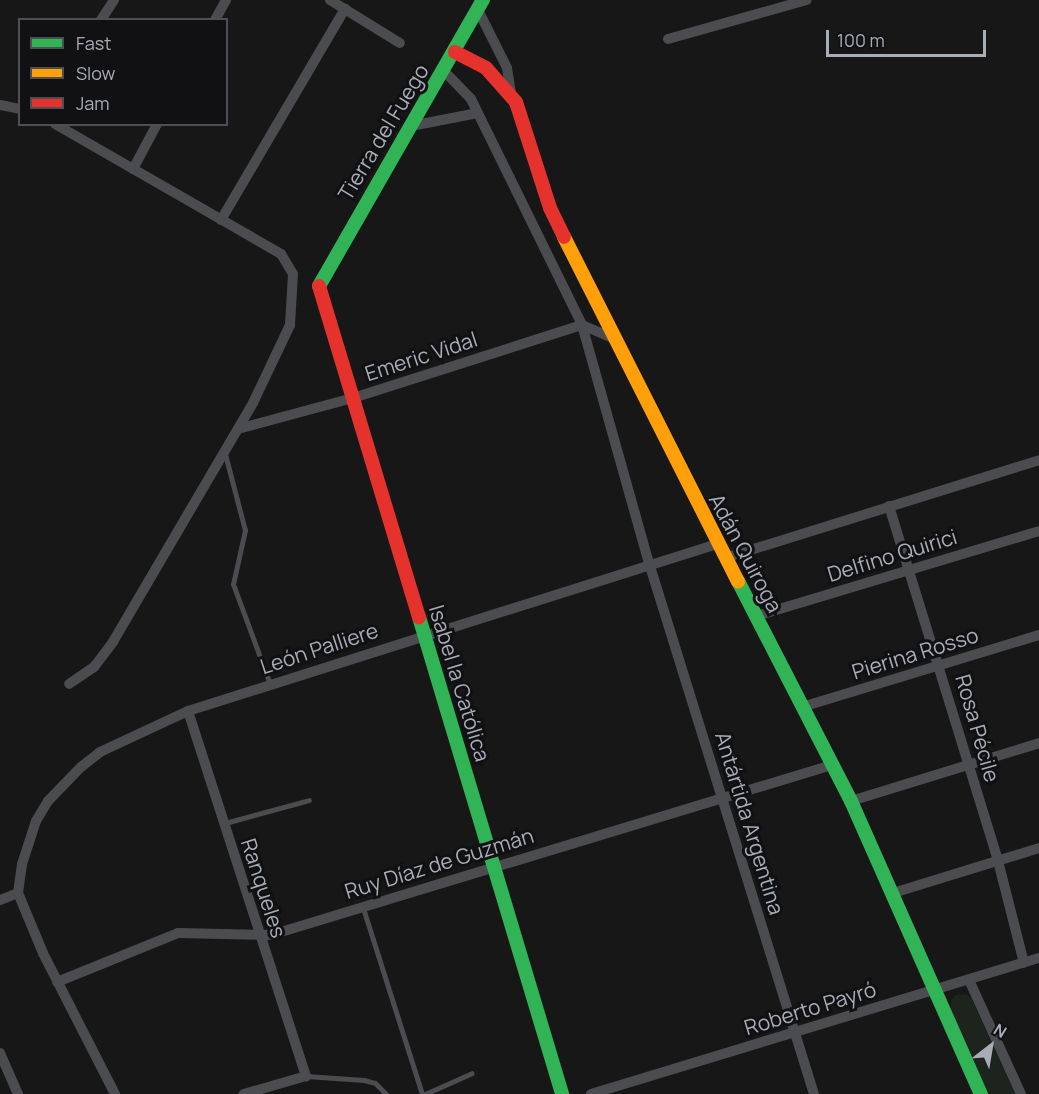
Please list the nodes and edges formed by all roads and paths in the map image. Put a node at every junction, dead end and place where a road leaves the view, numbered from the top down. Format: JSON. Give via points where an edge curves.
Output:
{"nodes":[{"id":1,"x":114,"y":0,"type":"edge"},
{"id":2,"x":226,"y":0,"type":"edge"},
{"id":3,"x":330,"y":0,"type":"edge"},
{"id":4,"x":807,"y":0,"type":"edge"},
{"id":5,"x":481,"y":5,"type":"edge"},
{"id":6,"x":345,"y":9,"type":"junction"},
{"id":7,"x":102,"y":18,"type":"edge"},
{"id":8,"x":216,"y":18,"type":"edge"},
{"id":9,"x":668,"y":39,"type":"dead end"},
{"id":10,"x":400,"y":44,"type":"dead end"},
{"id":11,"x":455,"y":52,"type":"junction"},
{"id":12,"x":444,"y":71,"type":"junction"},
{"id":13,"x":511,"y":93,"type":"junction"},
{"id":14,"x":0,"y":105,"type":"edge"},
{"id":15,"x":18,"y":109,"type":"edge"},
{"id":16,"x":478,"y":113,"type":"junction"},
{"id":17,"x":58,"y":126,"type":"edge"},
{"id":18,"x":157,"y":126,"type":"edge"},
{"id":19,"x":411,"y":126,"type":"junction"},
{"id":20,"x":133,"y":170,"type":"junction"},
{"id":21,"x":221,"y":220,"type":"junction"},
{"id":22,"x":565,"y":240,"type":"junction"},
{"id":23,"x":549,"y":254,"type":"junction"},
{"id":24,"x":319,"y":285,"type":"joint"},
{"id":25,"x":582,"y":325,"type":"junction"},
{"id":26,"x":612,"y":338,"type":"junction"},
{"id":27,"x":353,"y":398,"type":"junction"},
{"id":28,"x":238,"y":429,"type":"junction"},
{"id":29,"x":225,"y":452,"type":"junction"},
{"id":30,"x":1039,"y":460,"type":"edge"},
{"id":31,"x":890,"y":506,"type":"junction"},
{"id":32,"x":1039,"y":531,"type":"edge"},
{"id":33,"x":717,"y":544,"type":"junction"},
{"id":34,"x":725,"y":558,"type":"junction"},
{"id":35,"x":649,"y":563,"type":"junction"},
{"id":36,"x":909,"y":571,"type":"junction"},
{"id":37,"x":756,"y":616,"type":"junction"},
{"id":38,"x":423,"y":634,"type":"junction"},
{"id":39,"x":1039,"y":635,"type":"edge"},
{"id":40,"x":940,"y":666,"type":"junction"},
{"id":41,"x":69,"y":684,"type":"dead end"},
{"id":42,"x":270,"y":684,"type":"junction"},
{"id":43,"x":802,"y":707,"type":"junction"},
{"id":44,"x":188,"y":711,"type":"junction"},
{"id":45,"x":1039,"y":743,"type":"edge"},
{"id":46,"x":968,"y":764,"type":"junction"},
{"id":47,"x":832,"y":765,"type":"junction"},
{"id":48,"x":722,"y":798,"type":"junction"},
{"id":49,"x":309,"y":800,"type":"dead end"},
{"id":50,"x":851,"y":801,"type":"junction"},
{"id":51,"x":223,"y":823,"type":"junction"},
{"id":52,"x":1039,"y":848,"type":"edge"},
{"id":53,"x":998,"y":861,"type":"junction"},
{"id":54,"x":493,"y":867,"type":"junction"},
{"id":55,"x":18,"y":893,"type":"junction"},
{"id":56,"x":893,"y":893,"type":"junction"},
{"id":57,"x":0,"y":900,"type":"edge"},
{"id":58,"x":363,"y":906,"type":"junction"},
{"id":59,"x":259,"y":937,"type":"junction"},
{"id":60,"x":1039,"y":958,"type":"edge"},
{"id":61,"x":1024,"y":963,"type":"junction"},
{"id":62,"x":969,"y":980,"type":"junction"},
{"id":63,"x":57,"y":982,"type":"junction"},
{"id":64,"x":937,"y":989,"type":"junction"},
{"id":65,"x":795,"y":1034,"type":"junction"},
{"id":66,"x":0,"y":1053,"type":"edge"},
{"id":67,"x":472,"y":1073,"type":"dead end"},
{"id":68,"x":306,"y":1076,"type":"junction"},
{"id":69,"x":18,"y":1094,"type":"edge"},
{"id":70,"x":115,"y":1094,"type":"edge"},
{"id":71,"x":244,"y":1094,"type":"edge"},
{"id":72,"x":386,"y":1094,"type":"edge"},
{"id":73,"x":424,"y":1094,"type":"edge"},
{"id":74,"x":562,"y":1094,"type":"edge"},
{"id":75,"x":591,"y":1094,"type":"edge"},
{"id":76,"x":814,"y":1094,"type":"edge"},
{"id":77,"x":981,"y":1094,"type":"edge"},
{"id":78,"x":1021,"y":1094,"type":"edge"}],
"edges":[{"from":1,"to":7,"type":"street"},
{"from":2,"to":8,"type":"street"},
{"from":3,"to":6,"type":"street"},
{"from":4,"to":9,"type":"street"},
{"from":5,"to":11,"type":"street","name":"Tierra del Fuego"},
{"from":5,"to":13,"type":"street","via":[[507,68]]},
{"from":6,"to":10,"type":"street"},
{"from":6,"to":21,"type":"street"},
{"from":11,"to":12,"type":"street","name":"Tierra del Fuego"},
{"from":11,"to":13,"type":"street","name":"Adán Quiroga","via":[[486,68]]},
{"from":12,"to":16,"type":"street","via":[[463,87]]},
{"from":12,"to":19,"type":"street","name":"Tierra del Fuego"},
{"from":13,"to":22,"type":"street","name":"Adán Quiroga","via":[[550,208]]},
{"from":14,"to":15,"type":"street"},
{"from":16,"to":19,"type":"street"},
{"from":16,"to":23,"type":"street"},
{"from":17,"to":20,"type":"street"},
{"from":18,"to":20,"type":"street"},
{"from":19,"to":24,"type":"street","name":"Tierra del Fuego"},
{"from":20,"to":21,"type":"street"},
{"from":21,"to":28,"type":"street","via":[[281,255],[293,274],[290,325]]},
{"from":22,"to":23,"type":"street"},
{"from":22,"to":26,"type":"street","name":"Adán Quiroga"},
{"from":23,"to":25,"type":"street"},
{"from":24,"to":27,"type":"street","name":"Isabel la Católica"},
{"from":25,"to":26,"type":"street"},
{"from":25,"to":27,"type":"street","name":"Emeric Vidal"},
{"from":25,"to":35,"type":"street"},
{"from":26,"to":33,"type":"street","name":"Adán Quiroga"},
{"from":27,"to":28,"type":"street","name":"Emeric Vidal"},
{"from":27,"to":38,"type":"street","name":"Isabel la Católica"},
{"from":28,"to":29,"type":"street"},
{"from":29,"to":41,"type":"street","via":[[103,657]]},
{"from":29,"to":42,"type":"lane","via":[[245,530],[232,584]]},
{"from":30,"to":31,"type":"street"},
{"from":31,"to":34,"type":"street"},
{"from":31,"to":36,"type":"street","name":"Rosa Pécile"},
{"from":32,"to":36,"type":"street","name":"Delfino Quirici"},
{"from":33,"to":34,"type":"street","name":"Adán Quiroga"},
{"from":33,"to":35,"type":"street","name":"León Palliere"},
{"from":34,"to":37,"type":"street","name":"Adán Quiroga"},
{"from":35,"to":38,"type":"street","name":"León Palliere"},
{"from":35,"to":48,"type":"street","name":"Antártida Argentina"},
{"from":36,"to":37,"type":"street","name":"Delfino Quirici"},
{"from":36,"to":40,"type":"street","name":"Rosa Pécile"},
{"from":37,"to":43,"type":"street","name":"Adán Quiroga"},
{"from":38,"to":42,"type":"street","name":"León Palliere"},
{"from":38,"to":54,"type":"street","name":"Isabel la Católica"},
{"from":39,"to":40,"type":"street","name":"Pierina Rosso"},
{"from":40,"to":43,"type":"street","name":"Pierina Rosso"},
{"from":40,"to":46,"type":"street","name":"Rosa Pécile"},
{"from":42,"to":44,"type":"street","name":"León Palliere"},
{"from":43,"to":47,"type":"street","name":"Adán Quiroga"},
{"from":44,"to":51,"type":"street","name":"Ranqueles"},
{"from":44,"to":55,"type":"street","name":"León Palliere","via":[[100,752],[66,782],[36,821],[22,864]]},
{"from":45,"to":46,"type":"street"},
{"from":46,"to":50,"type":"street"},
{"from":46,"to":53,"type":"street","name":"Rosa Pécile"},
{"from":47,"to":48,"type":"street","name":"Ruy Díaz de Guzmán"},
{"from":47,"to":50,"type":"street","name":"Adán Quiroga"},
{"from":48,"to":54,"type":"street","name":"Ruy Díaz de Guzmán"},
{"from":48,"to":65,"type":"street","name":"Antártida Argentina"},
{"from":49,"to":51,"type":"lane"},
{"from":50,"to":56,"type":"street","name":"Adán Quiroga"},
{"from":51,"to":59,"type":"street","name":"Ranqueles"},
{"from":52,"to":53,"type":"street"},
{"from":53,"to":56,"type":"street"},
{"from":53,"to":61,"type":"street","name":"Rosa Pécile"},
{"from":54,"to":58,"type":"street","name":"Ruy Díaz de Guzmán"},
{"from":54,"to":74,"type":"street","name":"Isabel la Católica"},
{"from":55,"to":57,"type":"street"},
{"from":55,"to":63,"type":"street"},
{"from":56,"to":64,"type":"street","name":"Adán Quiroga"},
{"from":58,"to":59,"type":"street","name":"Ruy Díaz de Guzmán"},
{"from":58,"to":73,"type":"lane"},
{"from":59,"to":63,"type":"street","name":"Ruy Díaz de Guzmán","via":[[227,932],[178,933]]},
{"from":59,"to":68,"type":"street","name":"Ranqueles"},
{"from":60,"to":61,"type":"street","name":"Roberto Payró"},
{"from":61,"to":62,"type":"street","name":"Roberto Payró"},
{"from":62,"to":64,"type":"street","name":"Roberto Payró"},
{"from":62,"to":78,"type":"street"},
{"from":63,"to":70,"type":"street"},
{"from":64,"to":65,"type":"street","name":"Roberto Payró"},
{"from":64,"to":77,"type":"street","name":"Adán Quiroga"},
{"from":65,"to":75,"type":"street","name":"Roberto Payró"},
{"from":65,"to":76,"type":"street","name":"Antártida Argentina"},
{"from":66,"to":69,"type":"street"},
{"from":67,"to":73,"type":"lane"},
{"from":68,"to":71,"type":"street"},
{"from":68,"to":72,"type":"lane","via":[[364,1080],[375,1083]]}]}
